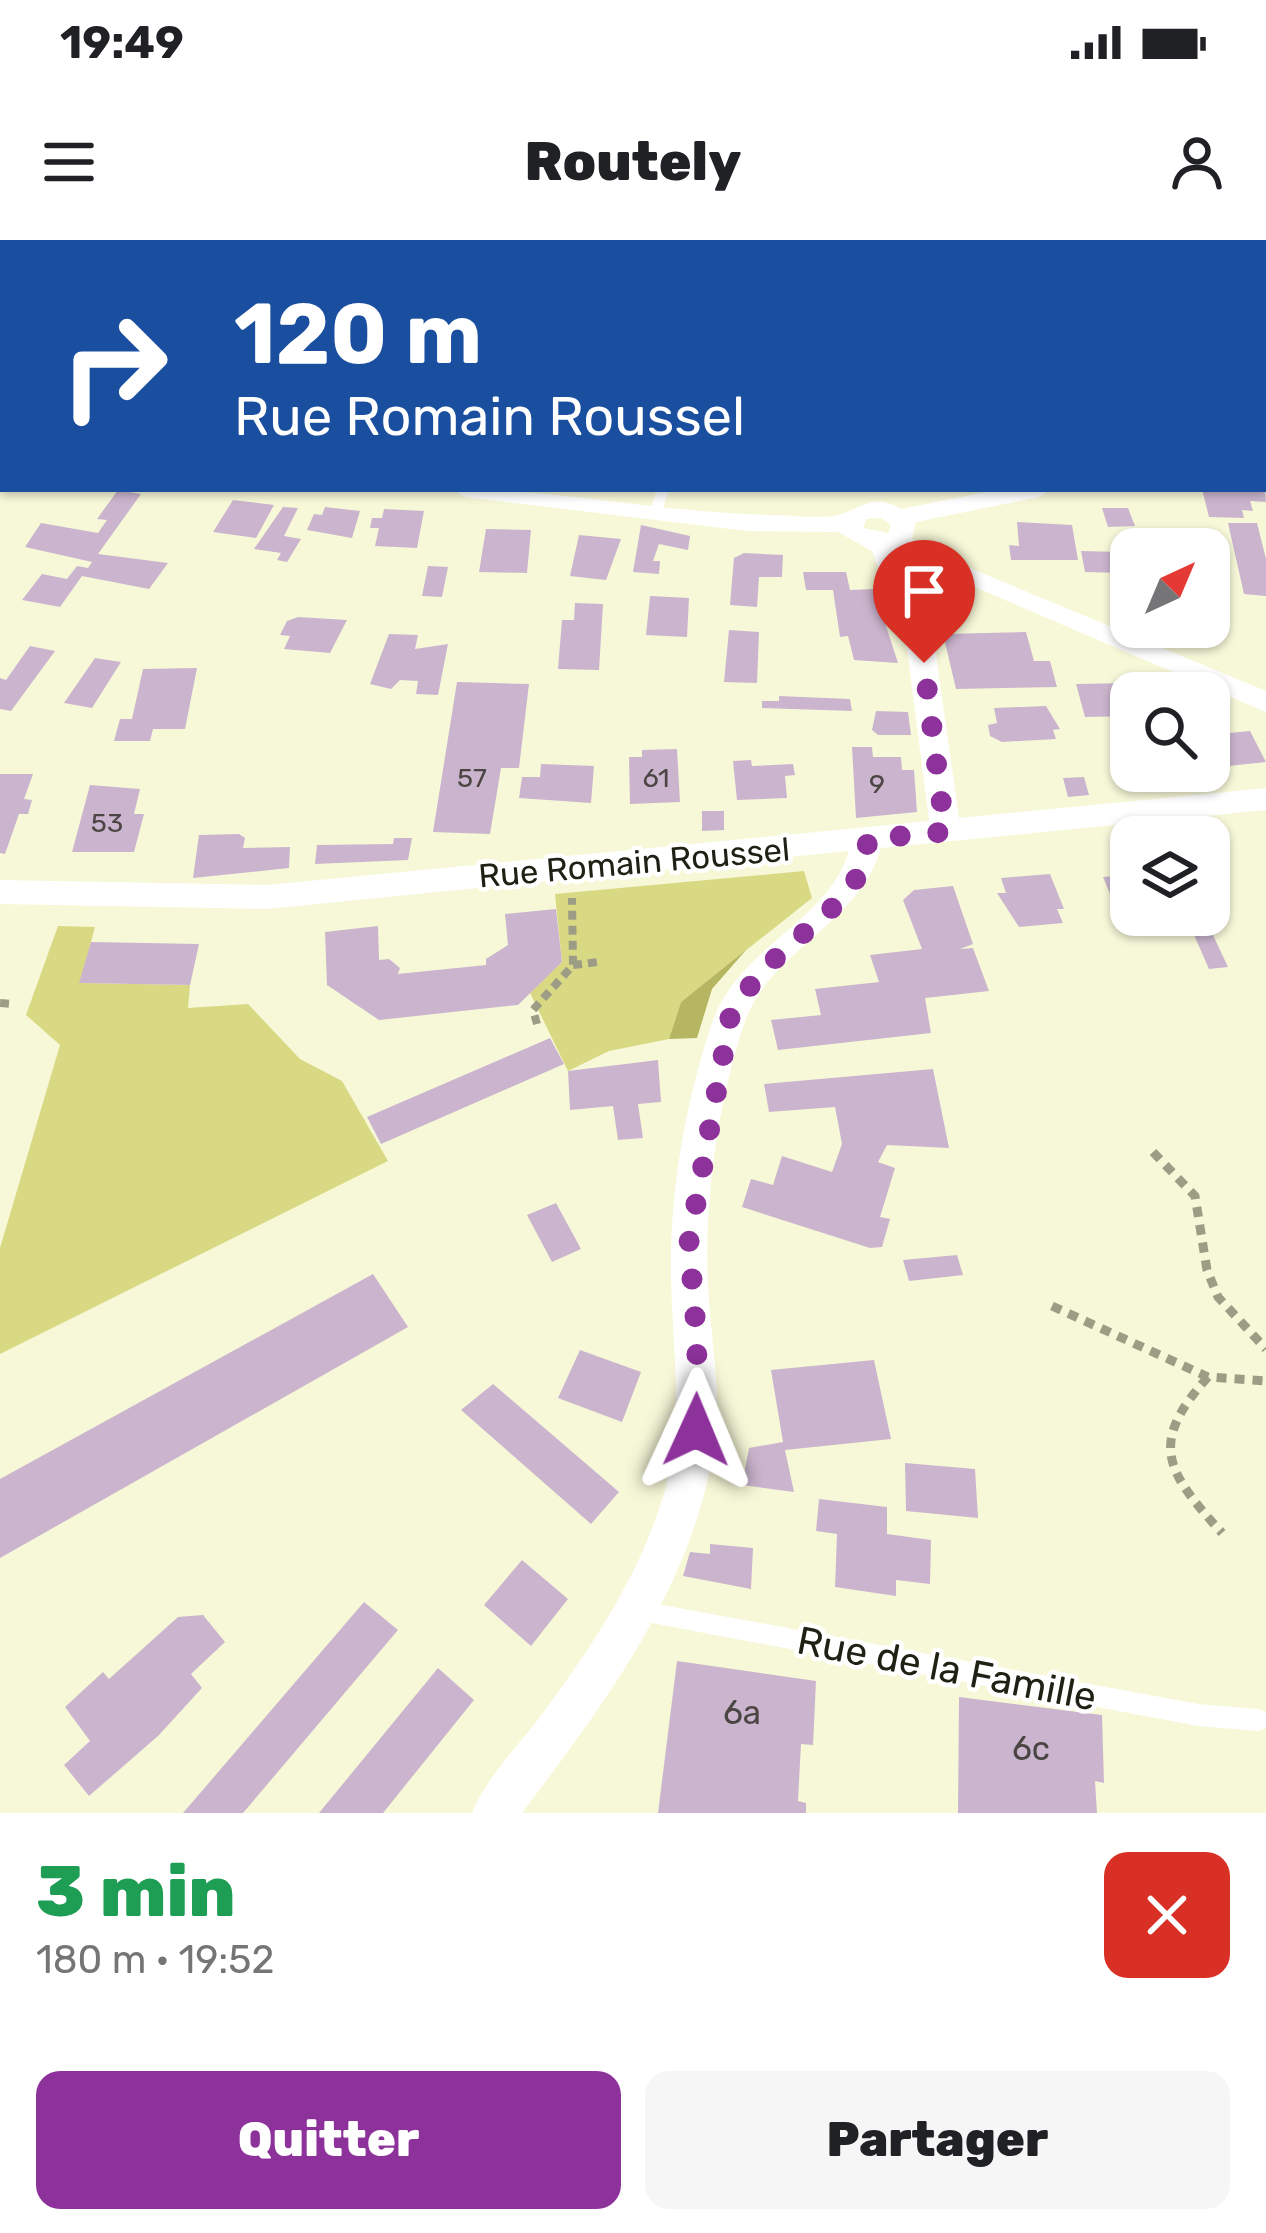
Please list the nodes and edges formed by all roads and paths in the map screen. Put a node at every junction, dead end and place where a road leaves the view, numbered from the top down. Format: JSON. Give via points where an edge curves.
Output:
{"nodes":[{"id":1,"x":514,"y":492,"type":"edge"},
{"id":2,"x":1029,"y":492,"type":"edge"},
{"id":3,"x":659,"y":501,"type":"edge"},
{"id":4,"x":864,"y":507,"type":"edge"},
{"id":5,"x":892,"y":534,"type":"junction"},
{"id":6,"x":964,"y":576,"type":"junction"},
{"id":7,"x":915,"y":621,"type":"junction"},
{"id":8,"x":1266,"y":702,"type":"edge"},
{"id":9,"x":1266,"y":800,"type":"edge"},
{"id":10,"x":945,"y":832,"type":"junction"},
{"id":11,"x":868,"y":839,"type":"junction"},
{"id":12,"x":0,"y":892,"type":"edge"},
{"id":13,"x":552,"y":901,"type":"dead end"},
{"id":14,"x":598,"y":962,"type":"dead end"},
{"id":15,"x":573,"y":965,"type":"junction"},
{"id":16,"x":0,"y":1003,"type":"edge"},
{"id":17,"x":14,"y":1004,"type":"dead end"},
{"id":18,"x":537,"y":1024,"type":"dead end"},
{"id":19,"x":1154,"y":1152,"type":"dead end"},
{"id":20,"x":1052,"y":1306,"type":"dead end"},
{"id":21,"x":1266,"y":1349,"type":"edge"},
{"id":22,"x":1208,"y":1377,"type":"junction"},
{"id":23,"x":1266,"y":1382,"type":"edge"},
{"id":24,"x":1222,"y":1533,"type":"dead end"},
{"id":25,"x":635,"y":1610,"type":"junction"},
{"id":26,"x":1259,"y":1720,"type":"dead end"},
{"id":27,"x":494,"y":1813,"type":"edge"}],
"edges":[{"from":1,"to":3,"type":"street"},
{"from":2,"to":5,"type":"street"},
{"from":3,"to":4,"type":"street","via":[[747,524]]},
{"from":4,"to":5,"type":"street"},
{"from":5,"to":6,"type":"street"},
{"from":5,"to":7,"type":"street"},
{"from":6,"to":7,"type":"street","via":[[927,599]]},
{"from":6,"to":8,"type":"street"},
{"from":7,"to":10,"type":"street","via":[[933,704]]},
{"from":9,"to":10,"type":"street","name":"Rue Romain Roussel"},
{"from":10,"to":11,"type":"street","name":"Rue Romain Roussel"},
{"from":11,"to":12,"type":"street","name":"Rue Romain Roussel","via":[[267,897]]},
{"from":11,"to":25,"type":"street","via":[[864,868],[840,901],[758,974],[730,1018],[689,1242],[696,1430],[682,1498]]},
{"from":13,"to":15,"type":"path","via":[[573,898]]},
{"from":14,"to":15,"type":"path"},
{"from":15,"to":18,"type":"path","via":[[532,1010]]},
{"from":16,"to":17,"type":"path"},
{"from":19,"to":21,"type":"path","via":[[1195,1196],[1218,1297]]},
{"from":20,"to":22,"type":"path"},
{"from":22,"to":23,"type":"path"},
{"from":22,"to":24,"type":"path","via":[[1172,1418],[1166,1460]]},
{"from":25,"to":26,"type":"lane","name":"Rue de la Famille"},
{"from":25,"to":27,"type":"street"}]}
